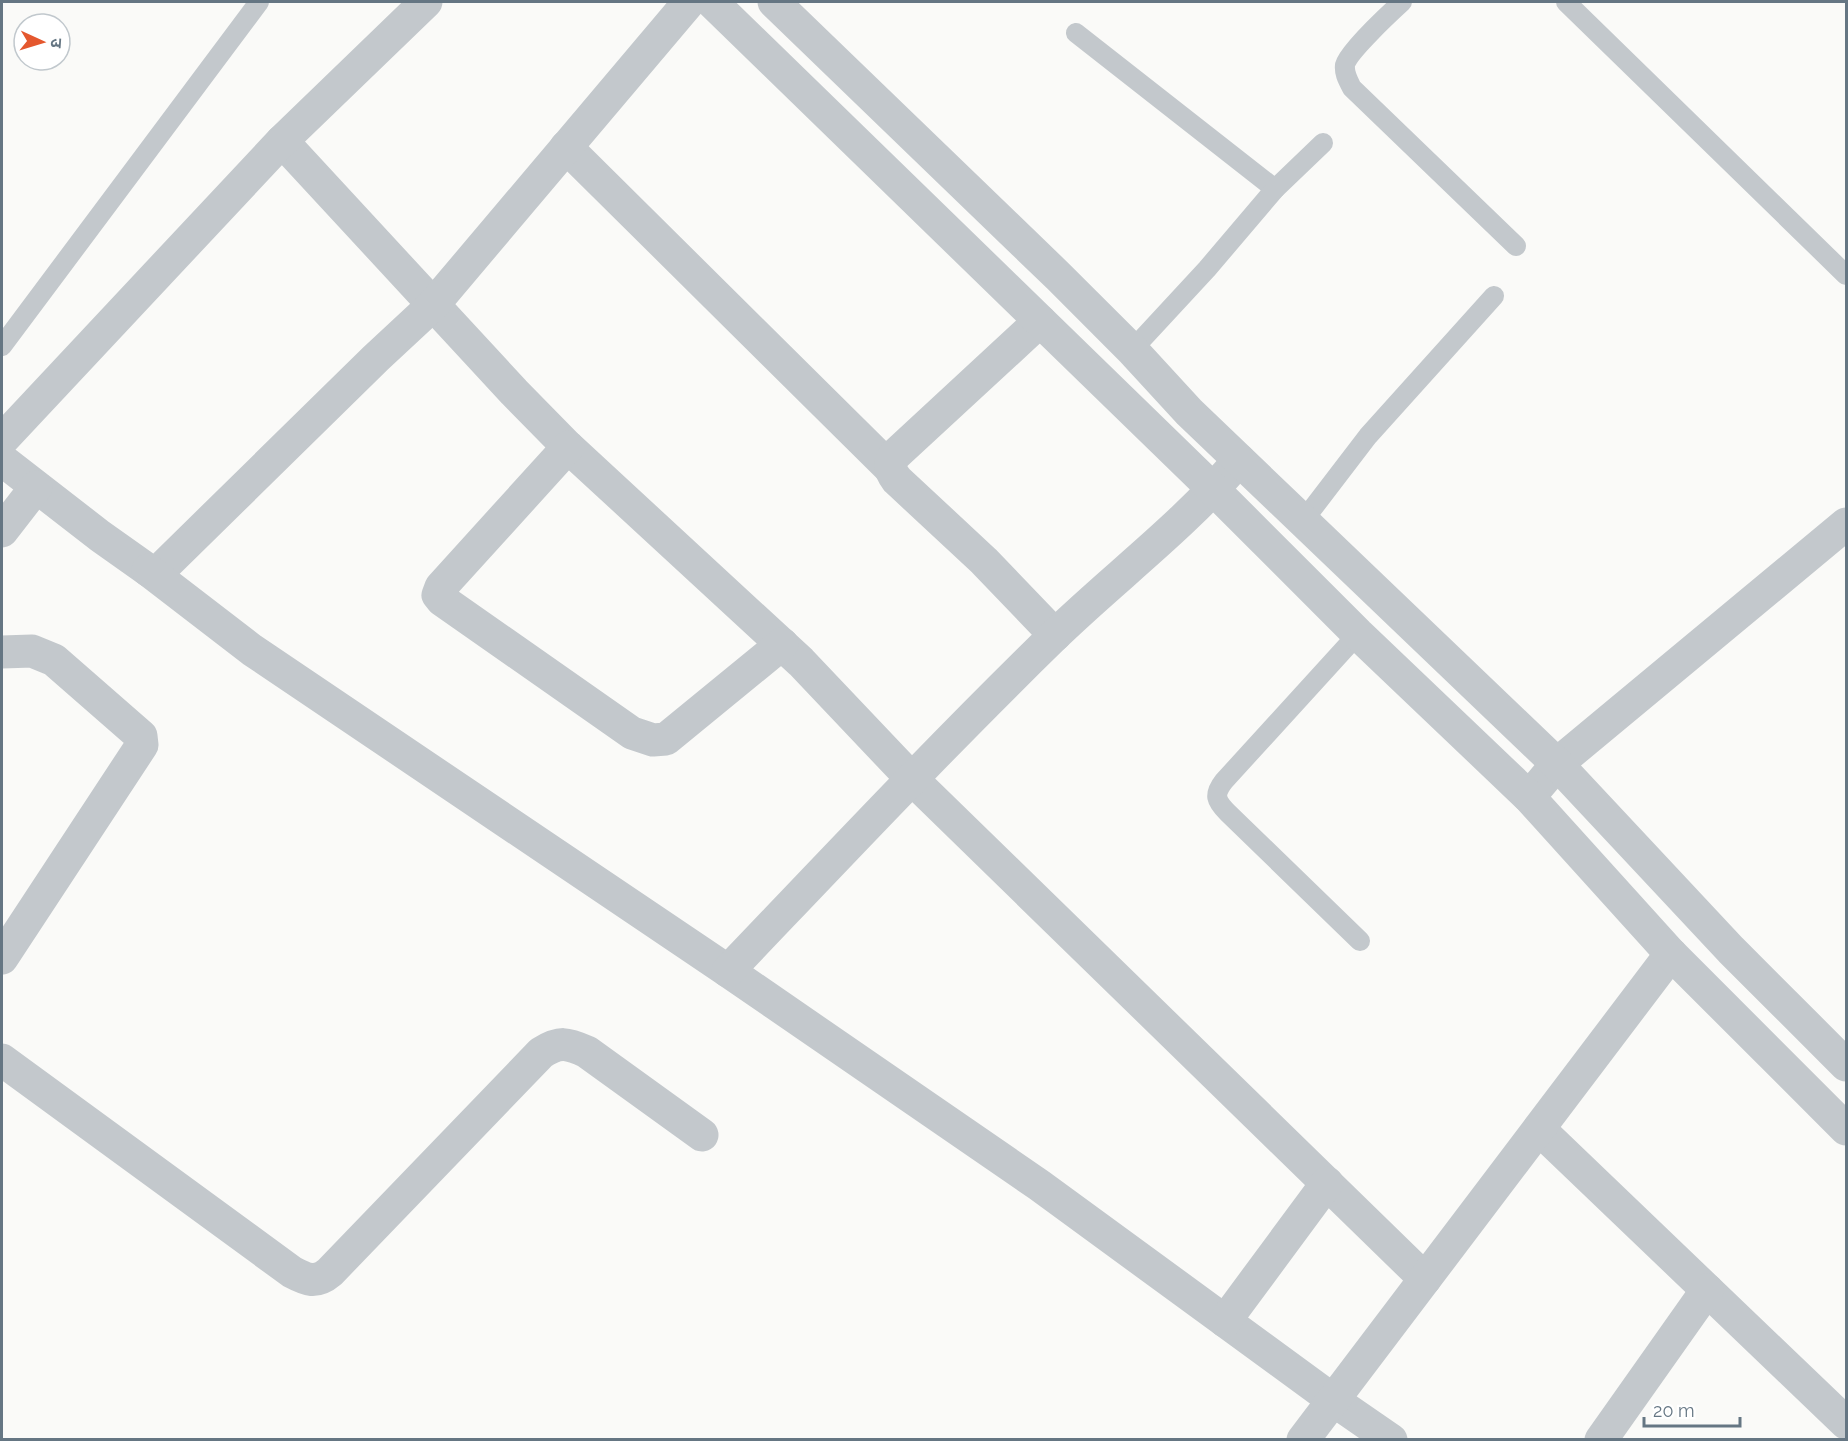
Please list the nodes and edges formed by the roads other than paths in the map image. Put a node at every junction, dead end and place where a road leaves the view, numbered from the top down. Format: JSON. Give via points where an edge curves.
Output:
{"nodes":[{"id":1,"x":259,"y":2,"type":"edge"},
{"id":2,"x":426,"y":2,"type":"edge"},
{"id":3,"x":689,"y":2,"type":"edge"},
{"id":4,"x":712,"y":2,"type":"edge"},
{"id":5,"x":774,"y":2,"type":"edge"},
{"id":6,"x":1402,"y":2,"type":"edge"},
{"id":7,"x":1566,"y":2,"type":"edge"},
{"id":8,"x":1076,"y":33,"type":"dead end"},
{"id":9,"x":282,"y":141,"type":"junction"},
{"id":10,"x":1323,"y":142,"type":"dead end"},
{"id":11,"x":566,"y":147,"type":"junction"},
{"id":12,"x":1275,"y":189,"type":"junction"},
{"id":13,"x":1516,"y":246,"type":"dead end"},
{"id":14,"x":1846,"y":274,"type":"edge"},
{"id":15,"x":1494,"y":296,"type":"dead end"},
{"id":16,"x":434,"y":304,"type":"junction"},
{"id":17,"x":1040,"y":321,"type":"junction"},
{"id":18,"x":2,"y":346,"type":"edge"},
{"id":19,"x":1132,"y":350,"type":"junction"},
{"id":20,"x":2,"y":440,"type":"edge"},
{"id":21,"x":568,"y":447,"type":"junction"},
{"id":22,"x":2,"y":460,"type":"edge"},
{"id":23,"x":1239,"y":460,"type":"junction"},
{"id":24,"x":890,"y":468,"type":"junction"},
{"id":25,"x":36,"y":487,"type":"junction"},
{"id":26,"x":1214,"y":490,"type":"junction"},
{"id":27,"x":1303,"y":521,"type":"junction"},
{"id":28,"x":1846,"y":524,"type":"edge"},
{"id":29,"x":2,"y":531,"type":"edge"},
{"id":30,"x":148,"y":570,"type":"junction"},
{"id":31,"x":1358,"y":634,"type":"junction"},
{"id":32,"x":1055,"y":635,"type":"junction"},
{"id":33,"x":782,"y":644,"type":"junction"},
{"id":34,"x":2,"y":652,"type":"edge"},
{"id":35,"x":1557,"y":764,"type":"junction"},
{"id":36,"x":911,"y":778,"type":"junction"},
{"id":37,"x":1530,"y":797,"type":"junction"},
{"id":38,"x":1360,"y":941,"type":"dead end"},
{"id":39,"x":1671,"y":954,"type":"junction"},
{"id":40,"x":2,"y":958,"type":"edge"},
{"id":41,"x":728,"y":971,"type":"junction"},
{"id":42,"x":2,"y":1060,"type":"edge"},
{"id":43,"x":1846,"y":1065,"type":"edge"},
{"id":44,"x":1539,"y":1129,"type":"junction"},
{"id":45,"x":1846,"y":1129,"type":"edge"},
{"id":46,"x":702,"y":1135,"type":"dead end"},
{"id":47,"x":1327,"y":1183,"type":"junction"},
{"id":48,"x":1425,"y":1279,"type":"junction"},
{"id":49,"x":1707,"y":1290,"type":"junction"},
{"id":50,"x":1225,"y":1321,"type":"junction"},
{"id":51,"x":1333,"y":1400,"type":"junction"},
{"id":52,"x":1846,"y":1424,"type":"edge"},
{"id":53,"x":1303,"y":1440,"type":"edge"},
{"id":54,"x":1391,"y":1440,"type":"edge"},
{"id":55,"x":1601,"y":1440,"type":"edge"}],
"edges":[{"from":1,"to":18,"type":"lane"},
{"from":2,"to":9,"type":"street"},
{"from":3,"to":11,"type":"street"},
{"from":4,"to":17,"type":"street"},
{"from":5,"to":19,"type":"street"},
{"from":6,"to":13,"type":"lane","via":[[1360,44],[1346,63],[1346,77],[1352,88]]},
{"from":7,"to":14,"type":"lane"},
{"from":8,"to":12,"type":"lane"},
{"from":9,"to":16,"type":"street"},
{"from":9,"to":20,"type":"street"},
{"from":10,"to":12,"type":"lane"},
{"from":11,"to":16,"type":"street"},
{"from":11,"to":24,"type":"street"},
{"from":12,"to":19,"type":"lane"},
{"from":15,"to":27,"type":"lane","via":[[1368,436]]},
{"from":16,"to":21,"type":"street"},
{"from":16,"to":30,"type":"street","via":[[160,570]]},
{"from":17,"to":24,"type":"street","via":[[895,455]]},
{"from":17,"to":26,"type":"street"},
{"from":19,"to":23,"type":"street"},
{"from":21,"to":33,"type":"street"},
{"from":21,"to":33,"type":"street","via":[[441,587],[441,600],[632,733],[653,740],[666,739]]},
{"from":22,"to":25,"type":"street"},
{"from":23,"to":26,"type":"street"},
{"from":23,"to":27,"type":"street"},
{"from":24,"to":32,"type":"street","via":[[897,480],[984,561]]},
{"from":25,"to":29,"type":"street"},
{"from":25,"to":30,"type":"street"},
{"from":26,"to":31,"type":"street"},
{"from":26,"to":32,"type":"street"},
{"from":27,"to":35,"type":"street"},
{"from":28,"to":35,"type":"street"},
{"from":30,"to":41,"type":"street","via":[[252,650]]},
{"from":31,"to":37,"type":"street"},
{"from":31,"to":38,"type":"lane","via":[[1224,781],[1217,797],[1220,805]]},
{"from":32,"to":36,"type":"street"},
{"from":33,"to":36,"type":"street"},
{"from":34,"to":40,"type":"street","via":[[32,651],[54,660],[143,740]]},
{"from":35,"to":37,"type":"street"},
{"from":35,"to":43,"type":"street","via":[[1731,950]]},
{"from":36,"to":41,"type":"street"},
{"from":36,"to":47,"type":"street"},
{"from":37,"to":39,"type":"street"},
{"from":39,"to":44,"type":"street"},
{"from":39,"to":45,"type":"street"},
{"from":41,"to":50,"type":"street","via":[[1039,1185]]},
{"from":42,"to":46,"type":"street","via":[[292,1272],[310,1280],[322,1279],[330,1272],[554,1044],[571,1045],[587,1052]]},
{"from":44,"to":48,"type":"street"},
{"from":44,"to":49,"type":"street"},
{"from":47,"to":48,"type":"street"},
{"from":47,"to":50,"type":"street"},
{"from":48,"to":51,"type":"street"},
{"from":49,"to":52,"type":"street"},
{"from":49,"to":55,"type":"street"},
{"from":50,"to":51,"type":"street"},
{"from":51,"to":53,"type":"street"},
{"from":51,"to":54,"type":"street"}]}
